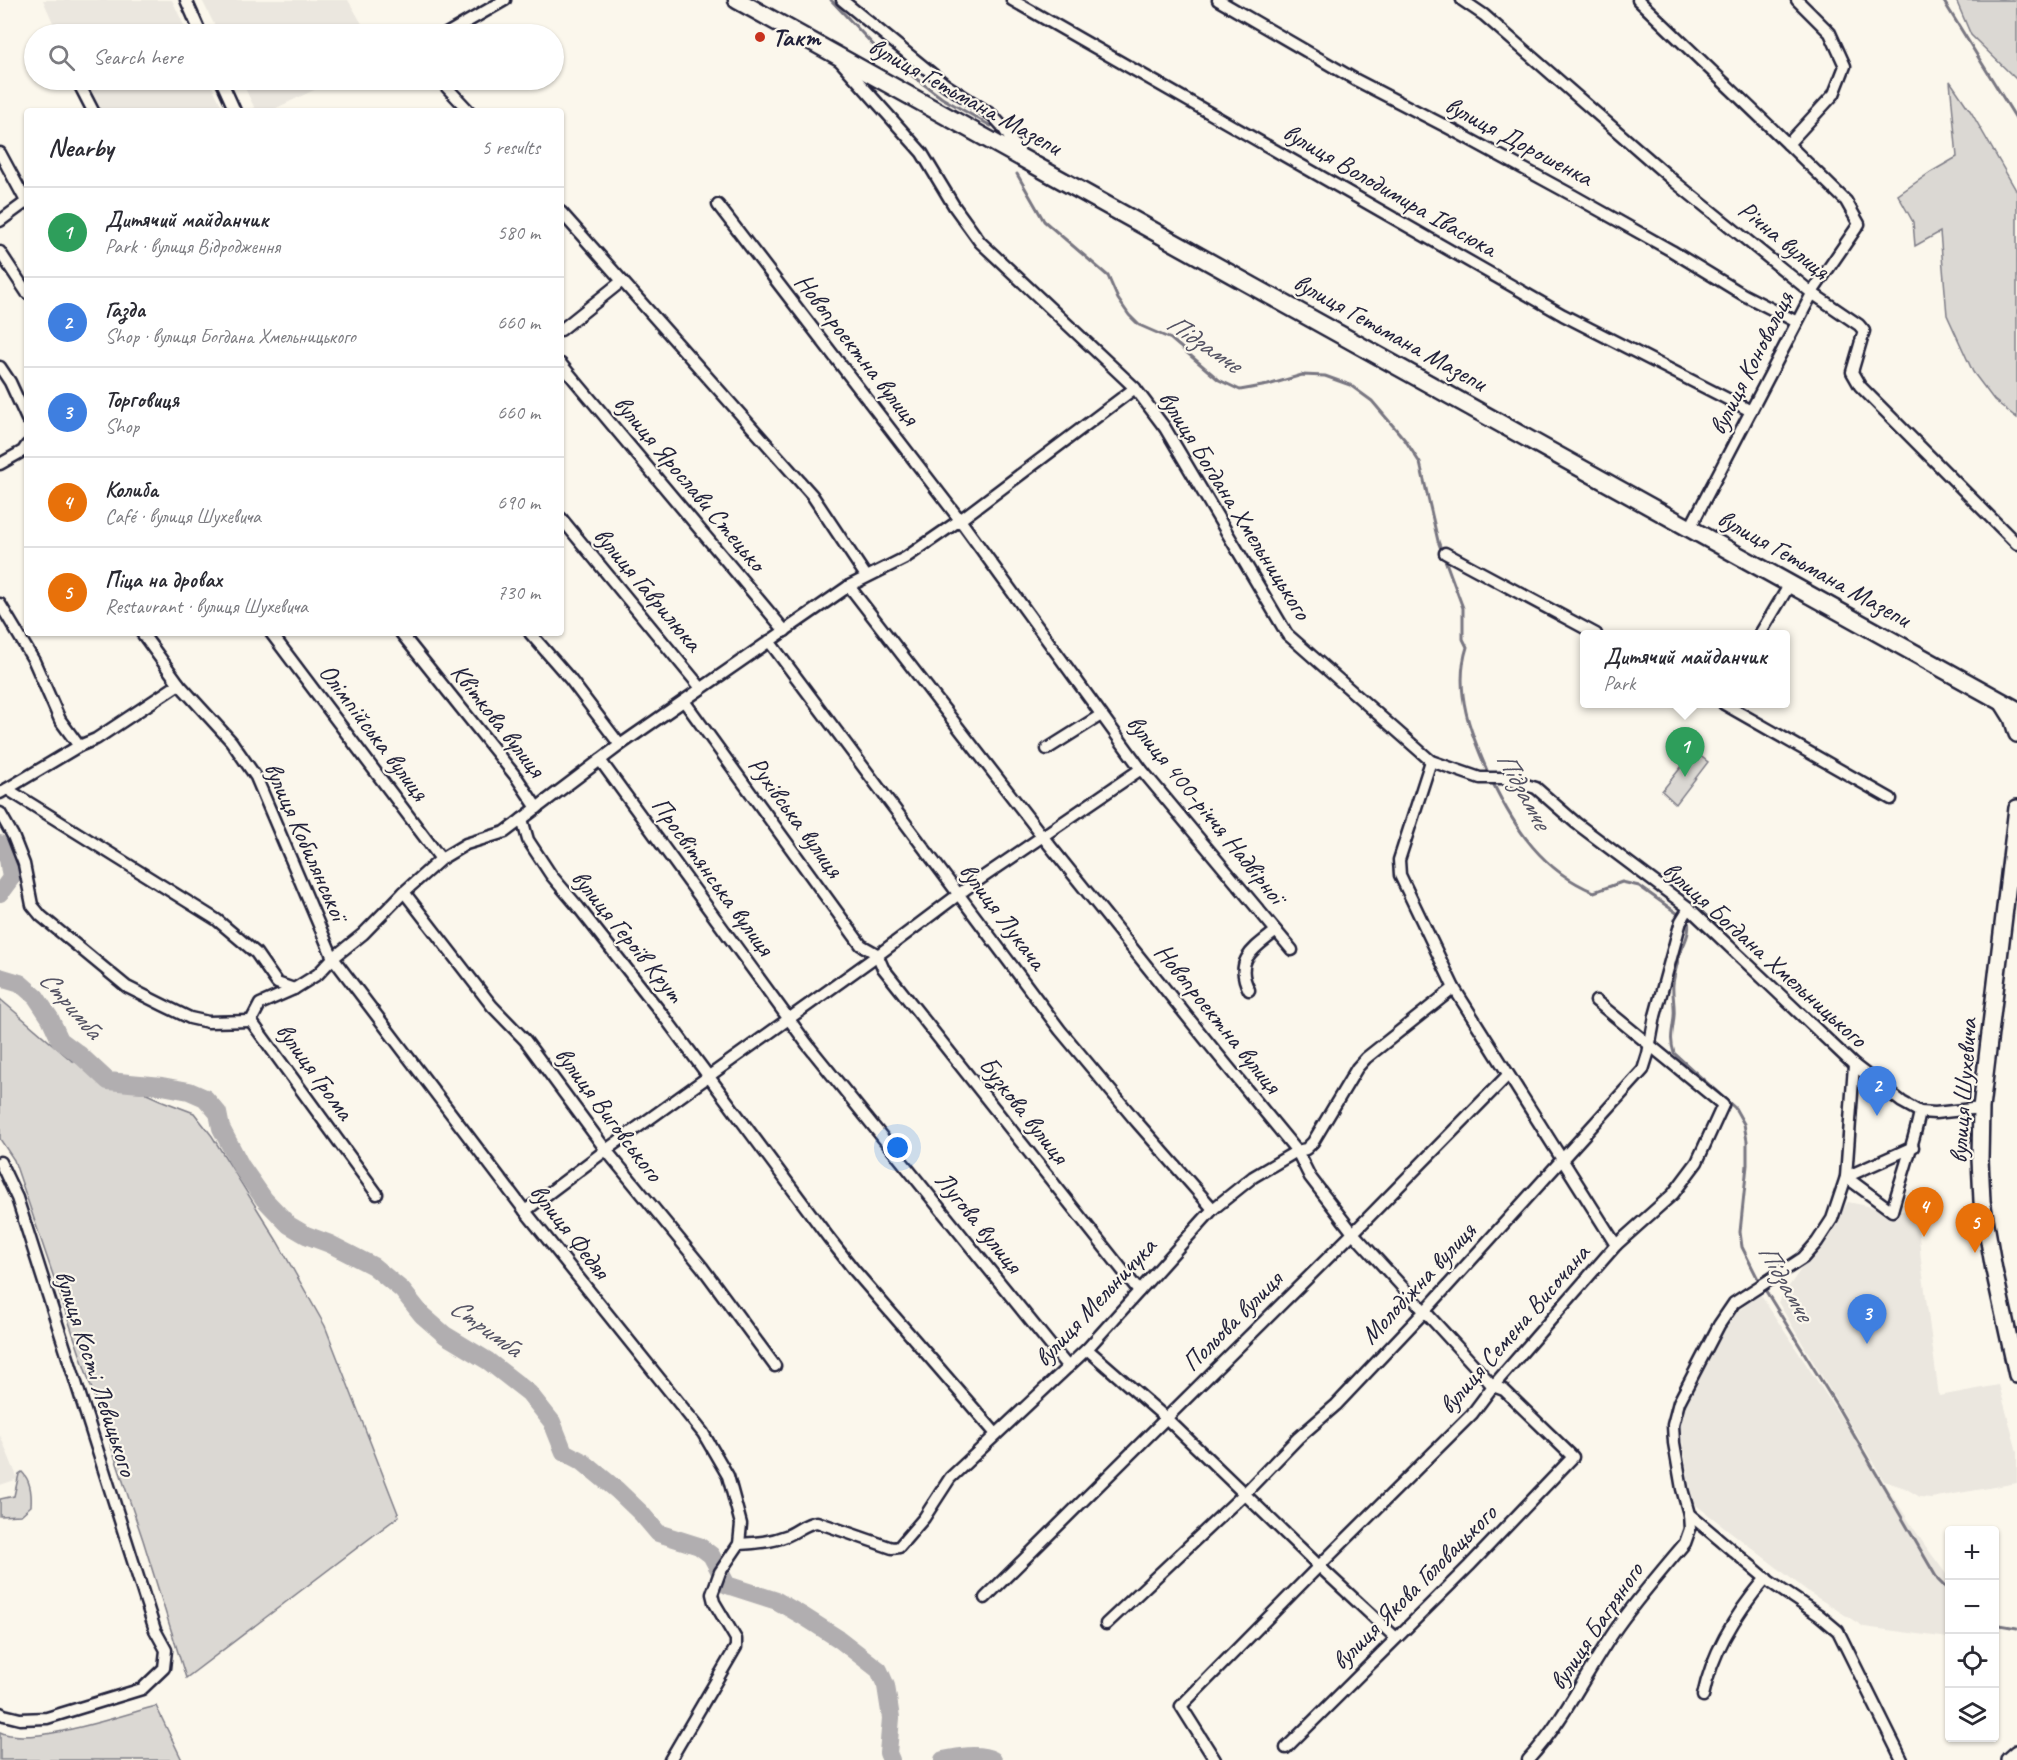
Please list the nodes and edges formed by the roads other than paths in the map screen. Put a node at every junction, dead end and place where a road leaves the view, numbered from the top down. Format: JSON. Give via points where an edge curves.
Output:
{"nodes":[{"id":1,"x":186,"y":0,"type":"edge"},
{"id":2,"x":505,"y":0,"type":"edge"},
{"id":3,"x":737,"y":0,"type":"edge"},
{"id":4,"x":842,"y":0,"type":"edge"},
{"id":5,"x":1012,"y":0,"type":"edge"},
{"id":6,"x":1218,"y":0,"type":"edge"},
{"id":7,"x":1462,"y":0,"type":"edge"},
{"id":8,"x":1638,"y":0,"type":"edge"},
{"id":9,"x":1797,"y":0,"type":"edge"},
{"id":10,"x":197,"y":24,"type":"edge"},
{"id":11,"x":463,"y":24,"type":"edge"},
{"id":12,"x":831,"y":52,"type":"junction"},
{"id":13,"x":82,"y":90,"type":"edge"},
{"id":14,"x":226,"y":90,"type":"edge"},
{"id":15,"x":449,"y":90,"type":"edge"},
{"id":16,"x":91,"y":108,"type":"edge"},
{"id":17,"x":234,"y":108,"type":"edge"},
{"id":18,"x":466,"y":108,"type":"edge"},
{"id":19,"x":1788,"y":144,"type":"junction"},
{"id":20,"x":0,"y":153,"type":"edge"},
{"id":21,"x":1022,"y":157,"type":"junction"},
{"id":22,"x":24,"y":199,"type":"edge"},
{"id":23,"x":24,"y":204,"type":"edge"},
{"id":24,"x":718,"y":206,"type":"dead end"},
{"id":25,"x":564,"y":215,"type":"edge"},
{"id":26,"x":0,"y":221,"type":"edge"},
{"id":27,"x":0,"y":252,"type":"edge"},
{"id":28,"x":622,"y":281,"type":"junction"},
{"id":29,"x":24,"y":288,"type":"edge"},
{"id":30,"x":1812,"y":293,"type":"junction"},
{"id":31,"x":1797,"y":322,"type":"junction"},
{"id":32,"x":564,"y":328,"type":"edge"},
{"id":33,"x":0,"y":367,"type":"edge"},
{"id":34,"x":564,"y":368,"type":"edge"},
{"id":35,"x":1135,"y":388,"type":"junction"},
{"id":36,"x":1751,"y":411,"type":"junction"},
{"id":37,"x":24,"y":412,"type":"edge"},
{"id":38,"x":24,"y":450,"type":"edge"},
{"id":39,"x":0,"y":464,"type":"edge"},
{"id":40,"x":960,"y":520,"type":"junction"},
{"id":41,"x":564,"y":522,"type":"edge"},
{"id":42,"x":1690,"y":528,"type":"junction"},
{"id":43,"x":2017,"y":544,"type":"edge"},
{"id":44,"x":1445,"y":553,"type":"dead end"},
{"id":45,"x":866,"y":576,"type":"junction"},
{"id":46,"x":1790,"y":584,"type":"junction"},
{"id":47,"x":849,"y":586,"type":"junction"},
{"id":48,"x":0,"y":604,"type":"edge"},
{"id":49,"x":1589,"y":630,"type":"edge"},
{"id":50,"x":1762,"y":630,"type":"edge"},
{"id":51,"x":785,"y":631,"type":"junction"},
{"id":52,"x":144,"y":636,"type":"edge"},
{"id":53,"x":273,"y":636,"type":"edge"},
{"id":54,"x":403,"y":636,"type":"edge"},
{"id":55,"x":533,"y":636,"type":"edge"},
{"id":56,"x":769,"y":641,"type":"junction"},
{"id":57,"x":179,"y":684,"type":"junction"},
{"id":58,"x":701,"y":688,"type":"junction"},
{"id":59,"x":684,"y":701,"type":"junction"},
{"id":60,"x":2002,"y":702,"type":"junction"},
{"id":61,"x":1731,"y":708,"type":"edge"},
{"id":62,"x":2017,"y":710,"type":"edge"},
{"id":63,"x":1101,"y":714,"type":"junction"},
{"id":64,"x":2017,"y":734,"type":"edge"},
{"id":65,"x":620,"y":745,"type":"junction"},
{"id":66,"x":79,"y":746,"type":"junction"},
{"id":67,"x":1047,"y":749,"type":"dead end"},
{"id":68,"x":600,"y":760,"type":"junction"},
{"id":69,"x":1431,"y":761,"type":"junction"},
{"id":70,"x":1141,"y":769,"type":"junction"},
{"id":71,"x":3,"y":791,"type":"edge"},
{"id":72,"x":1892,"y":799,"type":"dead end"},
{"id":73,"x":537,"y":808,"type":"junction"},
{"id":74,"x":2017,"y":808,"type":"edge"},
{"id":75,"x":0,"y":813,"type":"edge"},
{"id":76,"x":522,"y":819,"type":"junction"},
{"id":77,"x":1043,"y":837,"type":"junction"},
{"id":78,"x":441,"y":859,"type":"junction"},
{"id":79,"x":404,"y":892,"type":"junction"},
{"id":80,"x":959,"y":896,"type":"junction"},
{"id":81,"x":1685,"y":914,"type":"junction"},
{"id":82,"x":1276,"y":931,"type":"junction"},
{"id":83,"x":1292,"y":950,"type":"dead end"},
{"id":84,"x":877,"y":954,"type":"junction"},
{"id":85,"x":333,"y":958,"type":"junction"},
{"id":86,"x":1454,"y":988,"type":"junction"},
{"id":87,"x":294,"y":989,"type":"junction"},
{"id":88,"x":1249,"y":990,"type":"dead end"},
{"id":89,"x":1596,"y":1001,"type":"dead end"},
{"id":90,"x":790,"y":1019,"type":"junction"},
{"id":91,"x":251,"y":1021,"type":"junction"},
{"id":92,"x":1650,"y":1046,"type":"junction"},
{"id":93,"x":1854,"y":1065,"type":"junction"},
{"id":94,"x":1508,"y":1075,"type":"junction"},
{"id":95,"x":710,"y":1077,"type":"junction"},
{"id":96,"x":1982,"y":1108,"type":"junction"},
{"id":97,"x":1920,"y":1112,"type":"junction"},
{"id":98,"x":1913,"y":1147,"type":"junction"},
{"id":99,"x":606,"y":1150,"type":"junction"},
{"id":100,"x":1297,"y":1151,"type":"junction"},
{"id":101,"x":1562,"y":1160,"type":"junction"},
{"id":102,"x":0,"y":1162,"type":"edge"},
{"id":103,"x":1846,"y":1177,"type":"junction"},
{"id":104,"x":377,"y":1194,"type":"dead end"},
{"id":105,"x":1213,"y":1209,"type":"junction"},
{"id":106,"x":525,"y":1211,"type":"junction"},
{"id":107,"x":1353,"y":1233,"type":"junction"},
{"id":108,"x":1616,"y":1245,"type":"junction"},
{"id":109,"x":1139,"y":1291,"type":"junction"},
{"id":110,"x":1424,"y":1312,"type":"junction"},
{"id":111,"x":1087,"y":1349,"type":"junction"},
{"id":112,"x":775,"y":1366,"type":"dead end"},
{"id":113,"x":1068,"y":1367,"type":"junction"},
{"id":114,"x":2017,"y":1375,"type":"edge"},
{"id":115,"x":1493,"y":1386,"type":"junction"},
{"id":116,"x":1166,"y":1418,"type":"junction"},
{"id":117,"x":996,"y":1434,"type":"junction"},
{"id":118,"x":1573,"y":1457,"type":"joint"},
{"id":119,"x":1244,"y":1494,"type":"junction"},
{"id":120,"x":1689,"y":1514,"type":"junction"},
{"id":121,"x":739,"y":1544,"type":"junction"},
{"id":122,"x":1319,"y":1566,"type":"junction"},
{"id":123,"x":1766,"y":1578,"type":"junction"},
{"id":124,"x":985,"y":1598,"type":"dead end"},
{"id":125,"x":1106,"y":1624,"type":"dead end"},
{"id":126,"x":1396,"y":1638,"type":"junction"},
{"id":127,"x":1703,"y":1696,"type":"dead end"},
{"id":128,"x":0,"y":1713,"type":"edge"},
{"id":129,"x":1286,"y":1748,"type":"dead end"},
{"id":130,"x":2017,"y":1753,"type":"edge"},
{"id":131,"x":670,"y":1760,"type":"edge"},
{"id":132,"x":1215,"y":1760,"type":"edge"},
{"id":133,"x":1528,"y":1760,"type":"edge"},
{"id":134,"x":1902,"y":1760,"type":"edge"},
{"id":135,"x":2009,"y":1760,"type":"edge"}],
"edges":[{"from":1,"to":10,"type":"street"},
{"from":2,"to":11,"type":"street"},
{"from":3,"to":12,"type":"main road","name":"вулиця Гетьмана Мазепи"},
{"from":4,"to":21,"type":"street","via":[[946,85],[992,115]]},
{"from":5,"to":36,"type":"street","name":"вулиця Володимира Івасюка","via":[[1563,315]]},
{"from":6,"to":31,"type":"street","name":"вулиця Дорошенка"},
{"from":7,"to":30,"type":"street","name":"Річна вулиця"},
{"from":8,"to":19,"type":"street"},
{"from":9,"to":19,"type":"street","via":[[1830,33],[1845,66],[1834,94]]},
{"from":12,"to":21,"type":"main road","name":"вулиця Гетьмана Мазепи"},
{"from":12,"to":35,"type":"street","name":"вулиця Богдана Хмельницького","via":[[922,153],[980,242]]},
{"from":13,"to":16,"type":"street"},
{"from":14,"to":17,"type":"street"},
{"from":15,"to":18,"type":"street"},
{"from":19,"to":30,"type":"street","name":"вулиця Коновальця","via":[[1845,201],[1859,224]]},
{"from":20,"to":22,"type":"street"},
{"from":21,"to":42,"type":"main road","name":"вулиця Гетьмана Мазепи"},
{"from":23,"to":26,"type":"street"},
{"from":24,"to":40,"type":"street","name":"Новопроектна вулиця"},
{"from":25,"to":28,"type":"street"},
{"from":27,"to":29,"type":"street"},
{"from":28,"to":32,"type":"street"},
{"from":28,"to":45,"type":"street","via":[[812,495]]},
{"from":30,"to":31,"type":"street","name":"вулиця Коновальця"},
{"from":30,"to":43,"type":"street","name":"Річна вулиця","via":[[1864,331],[1852,372],[1860,386]]},
{"from":31,"to":36,"type":"street","name":"вулиця Коновальця"},
{"from":33,"to":37,"type":"street"},
{"from":34,"to":51,"type":"street","name":"вулиця Ярослави Стецько"},
{"from":35,"to":40,"type":"street","name":"вулиця Грома"},
{"from":35,"to":69,"type":"street","name":"вулиця Богдана Хмельницького","via":[[1165,429],[1287,634]]},
{"from":36,"to":42,"type":"street","name":"вулиця Коновальця"},
{"from":38,"to":39,"type":"street"},
{"from":40,"to":45,"type":"street","name":"вулиця Грома","via":[[904,558]]},
{"from":40,"to":63,"type":"street","name":"вулиця 400-річчя Надвірної"},
{"from":41,"to":58,"type":"street","name":"вулиця Гаврилюка"},
{"from":42,"to":46,"type":"main road","name":"вулиця Гетьмана Мазепи"},
{"from":44,"to":49,"type":"street"},
{"from":45,"to":47,"type":"street","name":"вулиця Грома"},
{"from":46,"to":50,"type":"street"},
{"from":46,"to":60,"type":"main road","name":"вулиця Гетьмана Мазепи"},
{"from":47,"to":51,"type":"street","name":"вулиця Грома"},
{"from":47,"to":77,"type":"street","name":"Новопроектна вулиця"},
{"from":48,"to":66,"type":"street","via":[[34,661],[60,720]]},
{"from":51,"to":56,"type":"street","name":"вулиця Грома"},
{"from":52,"to":57,"type":"street","name":"вулиця Кобилянської"},
{"from":53,"to":78,"type":"street","name":"Олімпійська вулиця"},
{"from":54,"to":73,"type":"street","name":"Квіткова вулиця"},
{"from":55,"to":65,"type":"street"},
{"from":56,"to":58,"type":"street","name":"вулиця Грома"},
{"from":56,"to":80,"type":"street","name":"вулиця Лукача"},
{"from":57,"to":66,"type":"street","via":[[96,739]]},
{"from":57,"to":85,"type":"street","name":"вулиця Кобилянської","via":[[231,741],[256,777]]},
{"from":58,"to":59,"type":"street","name":"вулиця Грома"},
{"from":59,"to":65,"type":"street","name":"вулиця Грома"},
{"from":59,"to":84,"type":"street","name":"Рухівська вулиця","via":[[861,945]]},
{"from":60,"to":62,"type":"main road","name":"вулиця Гетьмана Мазепи"},
{"from":60,"to":64,"type":"main road"},
{"from":61,"to":72,"type":"street"},
{"from":63,"to":67,"type":"street","name":"вулиця 400-річчя Надвірної"},
{"from":63,"to":70,"type":"street","name":"вулиця 400-річчя Надвірної"},
{"from":65,"to":68,"type":"street","name":"вулиця Грома"},
{"from":66,"to":71,"type":"street"},
{"from":68,"to":73,"type":"street","name":"вулиця Грома"},
{"from":68,"to":90,"type":"street","name":"Просвітянська вулиця"},
{"from":69,"to":81,"type":"street","name":"вулиця Богдана Хмельницького","via":[[1480,778],[1503,778],[1536,788]]},
{"from":69,"to":86,"type":"street","name":"вулиця Семена Височана","via":[[1399,860],[1400,875]]},
{"from":70,"to":77,"type":"street"},
{"from":70,"to":82,"type":"street","name":"вулиця 400-річчя Надвірної"},
{"from":71,"to":87,"type":"street","via":[[217,920],[256,953],[277,983]]},
{"from":73,"to":76,"type":"street","name":"вулиця Грома"},
{"from":74,"to":96,"type":"main road","name":"вулиця Шухевича"},
{"from":75,"to":91,"type":"street","via":[[13,836],[33,905],[41,916],[127,987],[190,1018],[208,1022]]},
{"from":76,"to":78,"type":"street","name":"вулиця Грома","via":[[505,832],[466,844]]},
{"from":76,"to":95,"type":"street","name":"вулиця Героїв Крут","via":[[528,840],[551,875]]},
{"from":77,"to":80,"type":"street"},
{"from":77,"to":100,"type":"street","name":"Новопроектна вулиця"},
{"from":78,"to":79,"type":"street","name":"вулиця Грома"},
{"from":79,"to":85,"type":"street","name":"вулиця Грома"},
{"from":79,"to":99,"type":"street","name":"вулиця Виговського","via":[[492,1006],[525,1040]]},
{"from":80,"to":84,"type":"street"},
{"from":80,"to":105,"type":"street","name":"вулиця Лукача","via":[[1060,1030]]},
{"from":81,"to":92,"type":"street","name":"Молодіжна вулиця"},
{"from":81,"to":93,"type":"street","name":"вулиця Богдана Хмельницького"},
{"from":82,"to":83,"type":"street","name":"вулиця 400-річчя Надвірної"},
{"from":82,"to":88,"type":"street","name":"вулиця 400-річчя Надвірної","via":[[1245,960],[1243,974]]},
{"from":84,"to":90,"type":"street"},
{"from":84,"to":109,"type":"street","name":"Бузкова вулиця","via":[[883,968]]},
{"from":85,"to":87,"type":"street","name":"вулиця Грома","via":[[318,974]]},
{"from":85,"to":106,"type":"street","name":"вулиця Федяя"},
{"from":86,"to":94,"type":"street","name":"вулиця Семена Височана"},
{"from":86,"to":100,"type":"street","name":"вулиця Мельничука","via":[[1366,1058],[1313,1143]]},
{"from":87,"to":91,"type":"street","name":"вулиця Грома","via":[[260,1004]]},
{"from":89,"to":92,"type":"street"},
{"from":90,"to":95,"type":"street"},
{"from":90,"to":113,"type":"street","name":"Лугова вулиця"},
{"from":91,"to":104,"type":"street","name":"вулиця Грома"},
{"from":92,"to":101,"type":"street","name":"Молодіжна вулиця","via":[[1643,1070]]},
{"from":92,"to":108,"type":"street","via":[[1723,1106],[1697,1162],[1672,1194]]},
{"from":93,"to":97,"type":"street","name":"вулиця Богдана Хмельницького"},
{"from":93,"to":103,"type":"street"},
{"from":94,"to":101,"type":"street","name":"вулиця Семена Височана"},
{"from":94,"to":107,"type":"street","name":"Польова вулиця"},
{"from":95,"to":99,"type":"street"},
{"from":95,"to":117,"type":"street","name":"вулиця Героїв Крут","via":[[854,1269]]},
{"from":96,"to":97,"type":"street"},
{"from":96,"to":114,"type":"main road","name":"вулиця Шухевича","via":[[1982,1201]]},
{"from":97,"to":98,"type":"street"},
{"from":98,"to":103,"type":"street"},
{"from":98,"to":103,"type":"street","via":[[1892,1211]]},
{"from":99,"to":106,"type":"street"},
{"from":99,"to":112,"type":"street","name":"вулиця Виговського","via":[[702,1267]]},
{"from":100,"to":105,"type":"street","name":"вулиця Мельничука","via":[[1253,1177]]},
{"from":100,"to":107,"type":"street","name":"Новопроектна вулиця","via":[[1310,1178]]},
{"from":101,"to":108,"type":"street","name":"вулиця Семена Височана"},
{"from":101,"to":110,"type":"street","name":"Молодіжна вулиця"},
{"from":102,"to":128,"type":"street","name":"вулиця Кості Левицького","via":[[17,1198],[155,1630],[166,1650],[164,1668],[142,1689],[47,1718],[20,1719]]},
{"from":103,"to":120,"type":"street","via":[[1832,1219],[1817,1242],[1803,1258],[1734,1303],[1679,1402],[1673,1425],[1674,1443]]},
{"from":105,"to":109,"type":"street","name":"вулиця Мельничука"},
{"from":106,"to":121,"type":"street","name":"вулиця Федяя","via":[[703,1433],[728,1476],[741,1524]]},
{"from":107,"to":110,"type":"street","name":"Новопроектна вулиця"},
{"from":107,"to":116,"type":"street","name":"Польова вулиця"},
{"from":108,"to":115,"type":"street","name":"вулиця Семена Височана"},
{"from":109,"to":111,"type":"street","name":"вулиця Мельничука"},
{"from":110,"to":115,"type":"street","name":"Новопроектна вулиця"},
{"from":110,"to":119,"type":"street","name":"Молодіжна вулиця"},
{"from":111,"to":113,"type":"street","name":"вулиця Мельничука"},
{"from":111,"to":116,"type":"street"},
{"from":113,"to":117,"type":"street","name":"вулиця Мельничука"},
{"from":115,"to":118,"type":"street","name":"Новопроектна вулиця","via":[[1504,1390]]},
{"from":115,"to":122,"type":"street","name":"вулиця Семена Височана","via":[[1472,1414]]},
{"from":116,"to":119,"type":"street"},
{"from":116,"to":124,"type":"street","name":"Польова вулиця"},
{"from":117,"to":121,"type":"street","name":"вулиця Мельничука","via":[[950,1478],[924,1518],[899,1546],[892,1548],[817,1522],[767,1542]]},
{"from":118,"to":126,"type":"street","name":"вулиця Якова Головацького"},
{"from":119,"to":122,"type":"street"},
{"from":119,"to":125,"type":"street","name":"Молодіжна вулиця"},
{"from":120,"to":123,"type":"street"},
{"from":120,"to":133,"type":"street","name":"вулиця Багряного","via":[[1690,1529],[1685,1543],[1618,1626],[1567,1708]]},
{"from":121,"to":131,"type":"street","via":[[720,1572],[712,1594],[736,1639],[736,1647]]},
{"from":122,"to":126,"type":"street"},
{"from":122,"to":132,"type":"street","name":"вулиця Семена Височана","via":[[1181,1706]]},
{"from":123,"to":127,"type":"street","via":[[1749,1597],[1717,1651]]},
{"from":123,"to":134,"type":"street","via":[[1838,1631]]},
{"from":126,"to":129,"type":"street","name":"вулиця Якова Головацького"},
{"from":130,"to":135,"type":"main road"}]}
